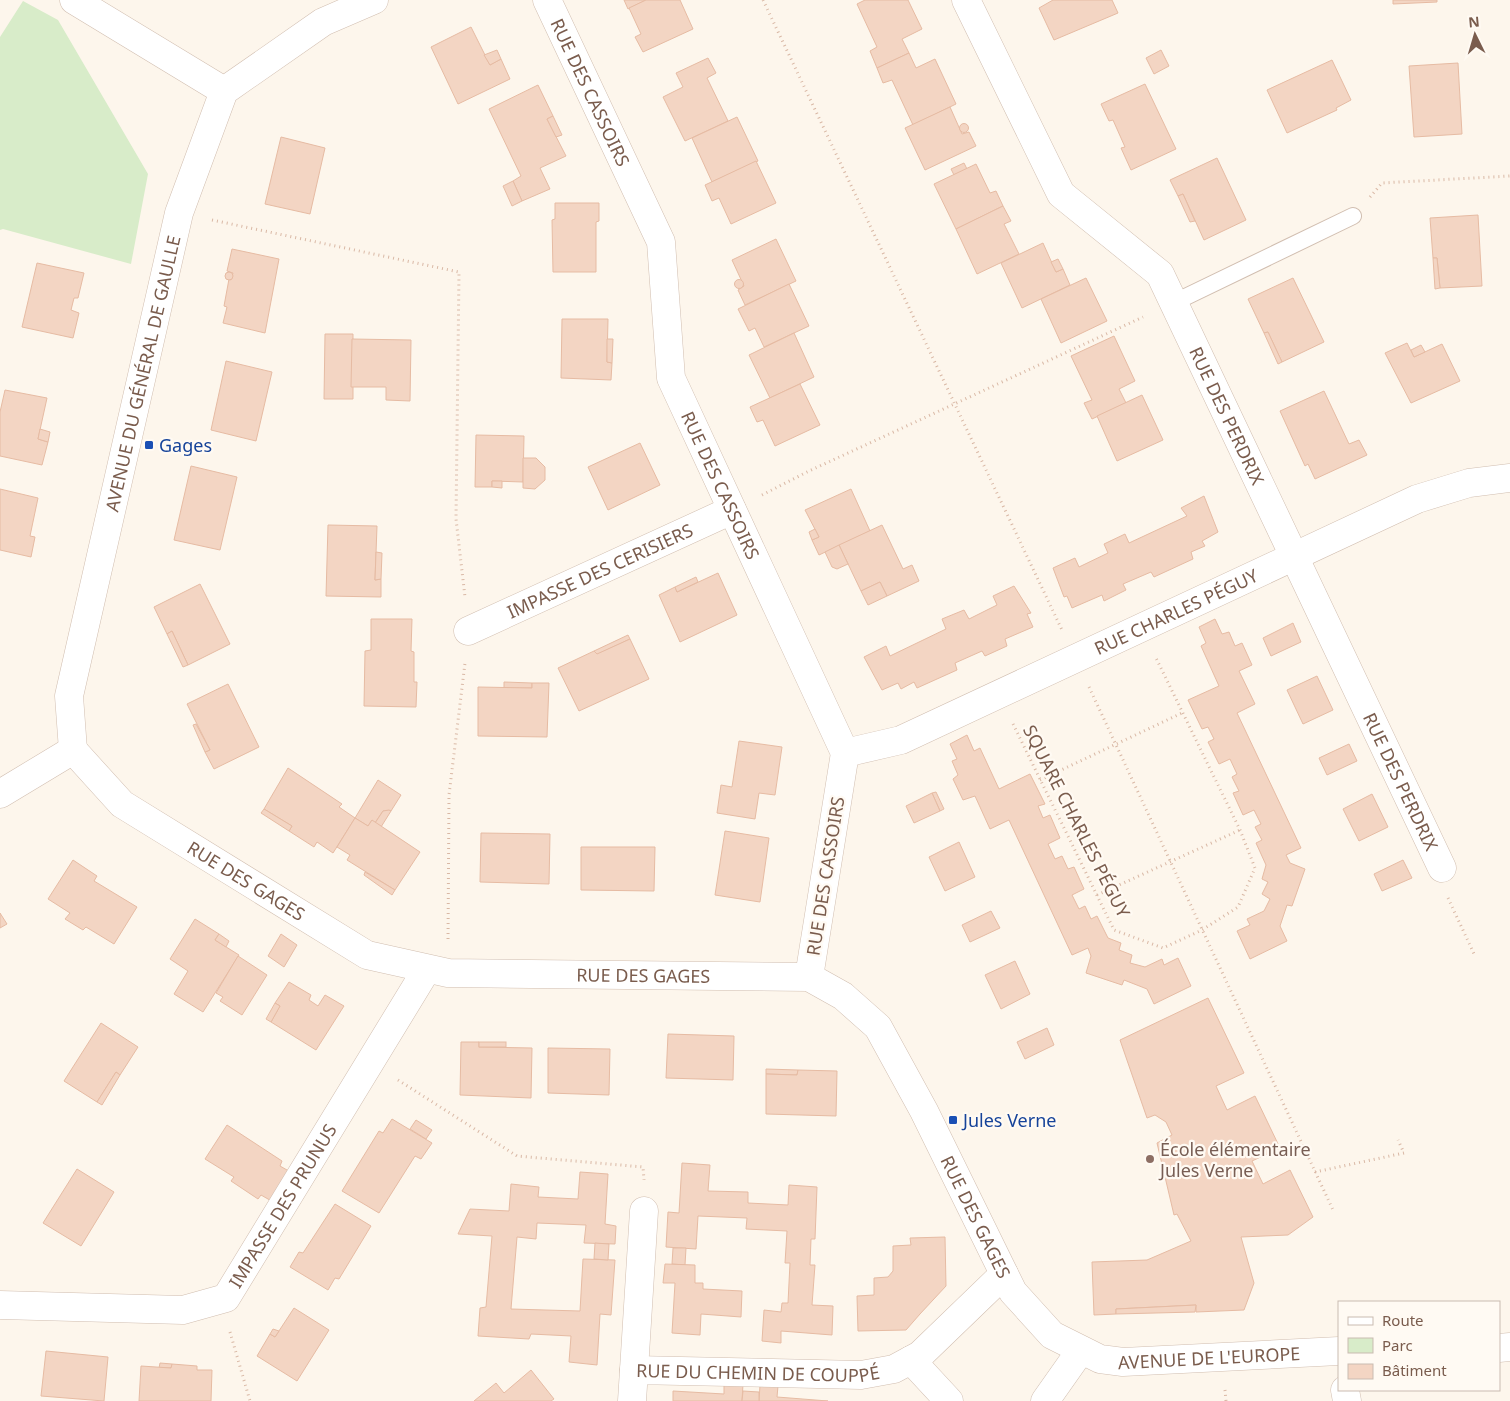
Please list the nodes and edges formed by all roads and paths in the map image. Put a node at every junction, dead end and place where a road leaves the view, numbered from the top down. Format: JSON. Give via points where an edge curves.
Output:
{"nodes":[{"id":1,"x":74,"y":0,"type":"edge"},
{"id":2,"x":374,"y":0,"type":"edge"},
{"id":3,"x":547,"y":0,"type":"edge"},
{"id":4,"x":763,"y":0,"type":"edge"},
{"id":5,"x":966,"y":0,"type":"edge"},
{"id":6,"x":224,"y":92,"type":"junction"},
{"id":7,"x":1510,"y":176,"type":"edge"},
{"id":8,"x":179,"y":213,"type":"junction"},
{"id":9,"x":1353,"y":216,"type":"joint"},
{"id":10,"x":1173,"y":303,"type":"junction"},
{"id":11,"x":954,"y":404,"type":"junction"},
{"id":12,"x":1510,"y":478,"type":"edge"},
{"id":13,"x":732,"y":510,"type":"junction"},
{"id":14,"x":1293,"y":557,"type":"junction"},
{"id":15,"x":1141,"y":628,"type":"junction"},
{"id":16,"x":468,"y":631,"type":"junction"},
{"id":17,"x":1075,"y":658,"type":"junction"},
{"id":18,"x":998,"y":694,"type":"junction"},
{"id":19,"x":1182,"y":713,"type":"junction"},
{"id":20,"x":1116,"y":746,"type":"junction"},
{"id":21,"x":72,"y":750,"type":"junction"},
{"id":22,"x":845,"y":753,"type":"junction"},
{"id":23,"x":1040,"y":780,"type":"junction"},
{"id":24,"x":0,"y":794,"type":"edge"},
{"id":25,"x":1240,"y":830,"type":"junction"},
{"id":26,"x":1170,"y":861,"type":"junction"},
{"id":27,"x":1442,"y":868,"type":"joint"},
{"id":28,"x":1097,"y":895,"type":"junction"},
{"id":29,"x":1202,"y":930,"type":"junction"},
{"id":30,"x":1474,"y":956,"type":"dead end"},
{"id":31,"x":437,"y":971,"type":"junction"},
{"id":32,"x":808,"y":977,"type":"junction"},
{"id":33,"x":370,"y":1063,"type":"junction"},
{"id":34,"x":1398,"y":1140,"type":"dead end"},
{"id":35,"x":1315,"y":1172,"type":"junction"},
{"id":36,"x":1333,"y":1210,"type":"dead end"},
{"id":37,"x":644,"y":1211,"type":"joint"},
{"id":38,"x":1004,"y":1274,"type":"junction"},
{"id":39,"x":221,"y":1300,"type":"junction"},
{"id":40,"x":0,"y":1305,"type":"edge"},
{"id":41,"x":1081,"y":1350,"type":"junction"},
{"id":42,"x":1338,"y":1351,"type":"edge"},
{"id":43,"x":911,"y":1360,"type":"junction"},
{"id":44,"x":634,"y":1370,"type":"junction"},
{"id":45,"x":250,"y":1401,"type":"edge"},
{"id":46,"x":632,"y":1401,"type":"edge"},
{"id":47,"x":949,"y":1401,"type":"edge"},
{"id":48,"x":1045,"y":1401,"type":"edge"}],
"edges":[{"from":1,"to":6,"type":"street"},
{"from":2,"to":6,"type":"street","via":[[322,22]]},
{"from":3,"to":13,"type":"street","name":"RUE DES CASSOIRS","via":[[661,242],[671,378]]},
{"from":4,"to":11,"type":"path"},
{"from":5,"to":10,"type":"street","name":"RUE DES PERDRIX","via":[[1060,194],[1160,274]]},
{"from":6,"to":8,"type":"street","name":"AVENUE DU GÉNÉRAL DE GAULLE"},
{"from":7,"to":9,"type":"path","via":[[1382,184]]},
{"from":8,"to":16,"type":"path","via":[[459,272],[456,519]]},
{"from":8,"to":21,"type":"street","name":"AVENUE DU GÉNÉRAL DE GAULLE","via":[[69,696]]},
{"from":9,"to":10,"type":"lane"},
{"from":10,"to":11,"type":"path"},
{"from":10,"to":14,"type":"street","name":"RUE DES PERDRIX"},
{"from":11,"to":13,"type":"path"},
{"from":11,"to":17,"type":"path"},
{"from":12,"to":14,"type":"street","name":"RUE CHARLES PÉGUY","via":[[1469,483],[1417,499]]},
{"from":13,"to":16,"type":"street","name":"IMPASSE DES CERISIERS"},
{"from":13,"to":22,"type":"street","name":"RUE DES CASSOIRS"},
{"from":14,"to":15,"type":"street","name":"RUE CHARLES PÉGUY"},
{"from":14,"to":27,"type":"street","name":"RUE DES PERDRIX"},
{"from":15,"to":17,"type":"street","name":"RUE CHARLES PÉGUY"},
{"from":15,"to":19,"type":"path","name":"SQUARE CHARLES PÉGUY"},
{"from":16,"to":31,"type":"path","via":[[449,795]]},
{"from":17,"to":18,"type":"street","name":"RUE CHARLES PÉGUY"},
{"from":17,"to":20,"type":"path"},
{"from":18,"to":22,"type":"street","name":"RUE CHARLES PÉGUY","via":[[901,740]]},
{"from":18,"to":23,"type":"path","name":"SQUARE CHARLES PÉGUY"},
{"from":19,"to":20,"type":"path"},
{"from":19,"to":25,"type":"path","name":"SQUARE CHARLES PÉGUY"},
{"from":20,"to":23,"type":"path"},
{"from":20,"to":26,"type":"path"},
{"from":21,"to":24,"type":"street"},
{"from":21,"to":31,"type":"street","name":"RUE DES GAGES","via":[[122,804],[367,955]]},
{"from":22,"to":32,"type":"street","name":"RUE DES CASSOIRS"},
{"from":23,"to":28,"type":"path","name":"SQUARE CHARLES PÉGUY"},
{"from":25,"to":26,"type":"path"},
{"from":25,"to":29,"type":"path","name":"SQUARE CHARLES PÉGUY","via":[[1255,868],[1238,907]]},
{"from":26,"to":28,"type":"path"},
{"from":26,"to":29,"type":"path"},
{"from":27,"to":30,"type":"path","via":[[1439,879]]},
{"from":28,"to":29,"type":"path","name":"SQUARE CHARLES PÉGUY","via":[[1114,930],[1163,948]]},
{"from":29,"to":35,"type":"path"},
{"from":31,"to":32,"type":"street","name":"RUE DES GAGES"},
{"from":31,"to":33,"type":"street","name":"IMPASSE DES PRUNUS"},
{"from":32,"to":38,"type":"street","name":"RUE DES GAGES","via":[[844,996],[878,1027],[924,1111]]},
{"from":33,"to":37,"type":"path","via":[[518,1156],[643,1167]]},
{"from":33,"to":39,"type":"street","name":"IMPASSE DES PRUNUS","via":[[226,1298]]},
{"from":34,"to":35,"type":"path","via":[[1404,1153]]},
{"from":35,"to":36,"type":"path"},
{"from":37,"to":44,"type":"street"},
{"from":38,"to":41,"type":"street","name":"RUE DES GAGES","via":[[1013,1292],[1052,1335]]},
{"from":38,"to":43,"type":"street","name":"RUE DU CHEMIN DE COUPPÉ"},
{"from":39,"to":40,"type":"street","name":"IMPASSE DES PRUNUS","via":[[183,1310]]},
{"from":39,"to":45,"type":"path"},
{"from":41,"to":42,"type":"street","name":"AVENUE DE L'EUROPE","via":[[1100,1359],[1123,1362]]},
{"from":41,"to":48,"type":"street"},
{"from":43,"to":44,"type":"street","name":"RUE DU CHEMIN DE COUPPÉ","via":[[894,1369],[861,1375]]},
{"from":43,"to":47,"type":"street"},
{"from":44,"to":46,"type":"street","name":"RUE DU CHEMIN DE COUPPÉ"}]}
